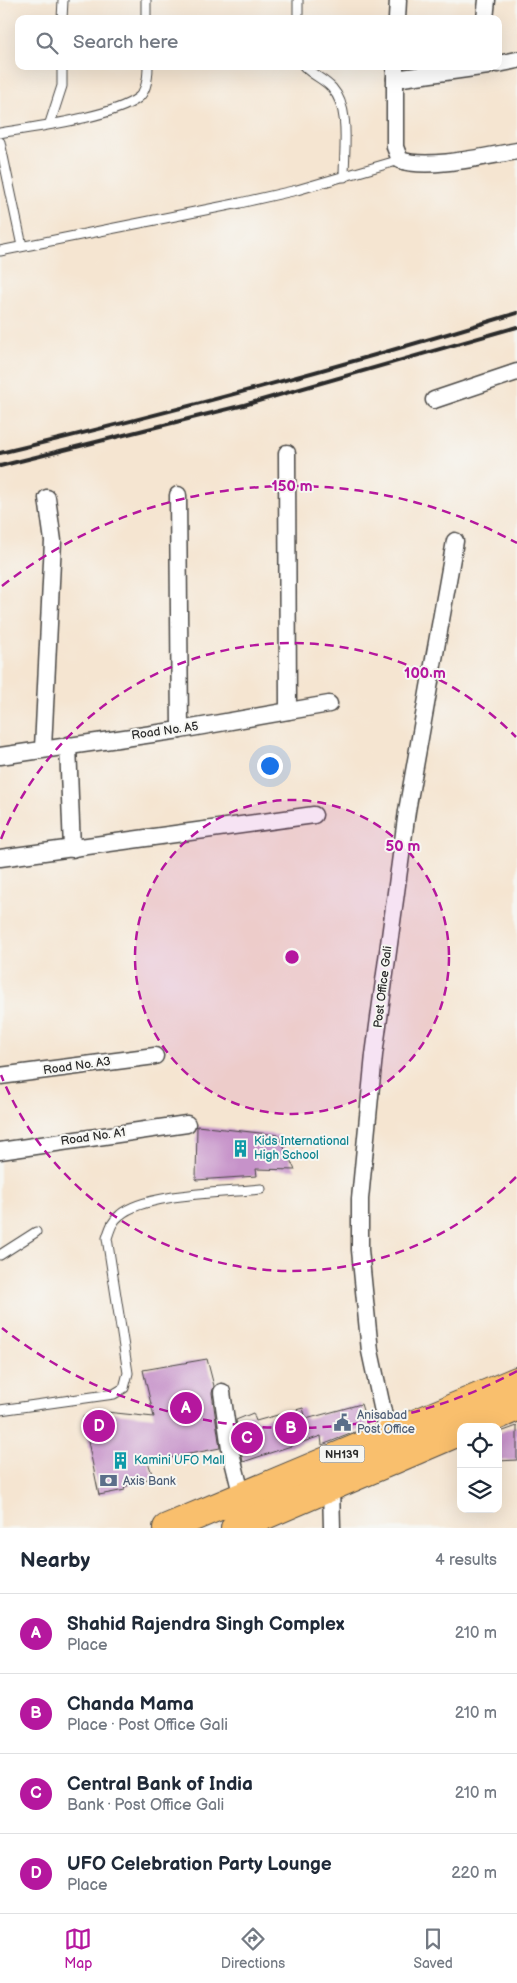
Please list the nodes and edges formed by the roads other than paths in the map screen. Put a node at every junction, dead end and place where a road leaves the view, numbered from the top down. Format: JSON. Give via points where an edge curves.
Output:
{"nodes":[{"id":1,"x":62,"y":0,"type":"edge"},
{"id":2,"x":146,"y":0,"type":"edge"},
{"id":3,"x":298,"y":0,"type":"edge"},
{"id":4,"x":398,"y":0,"type":"edge"},
{"id":5,"x":487,"y":0,"type":"edge"},
{"id":6,"x":62,"y":15,"type":"edge"},
{"id":7,"x":146,"y":15,"type":"edge"},
{"id":8,"x":298,"y":15,"type":"edge"},
{"id":9,"x":397,"y":15,"type":"edge"},
{"id":10,"x":485,"y":15,"type":"edge"},
{"id":11,"x":517,"y":60,"type":"edge"},
{"id":12,"x":502,"y":63,"type":"edge"},
{"id":13,"x":62,"y":70,"type":"edge"},
{"id":14,"x":147,"y":70,"type":"edge"},
{"id":15,"x":307,"y":70,"type":"edge"},
{"id":16,"x":430,"y":70,"type":"edge"},
{"id":17,"x":395,"y":72,"type":"edge"},
{"id":18,"x":50,"y":123,"type":"junction"},
{"id":19,"x":0,"y":133,"type":"edge"},
{"id":20,"x":0,"y":142,"type":"edge"},
{"id":21,"x":517,"y":151,"type":"edge"},
{"id":22,"x":400,"y":160,"type":"junction"},
{"id":23,"x":344,"y":177,"type":"junction"},
{"id":24,"x":22,"y":246,"type":"junction"},
{"id":25,"x":0,"y":251,"type":"edge"},
{"id":26,"x":517,"y":372,"type":"edge"},
{"id":27,"x":434,"y":400,"type":"dead end"},
{"id":28,"x":286,"y":453,"type":"dead end"},
{"id":29,"x":178,"y":495,"type":"dead end"},
{"id":30,"x":47,"y":498,"type":"dead end"},
{"id":31,"x":455,"y":541,"type":"dead end"},
{"id":32,"x":329,"y":704,"type":"dead end"},
{"id":33,"x":288,"y":711,"type":"junction"},
{"id":34,"x":180,"y":730,"type":"junction"},
{"id":35,"x":68,"y":744,"type":"junction"},
{"id":36,"x":43,"y":748,"type":"junction"},
{"id":37,"x":0,"y":756,"type":"edge"},
{"id":38,"x":314,"y":815,"type":"dead end"},
{"id":39,"x":72,"y":849,"type":"junction"},
{"id":40,"x":0,"y":858,"type":"edge"},
{"id":41,"x":155,"y":1056,"type":"dead end"},
{"id":42,"x":0,"y":1076,"type":"edge"},
{"id":43,"x":187,"y":1124,"type":"dead end"},
{"id":44,"x":0,"y":1151,"type":"edge"},
{"id":45,"x":261,"y":1189,"type":"dead end"},
{"id":46,"x":36,"y":1232,"type":"dead end"},
{"id":47,"x":0,"y":1255,"type":"edge"},
{"id":48,"x":517,"y":1381,"type":"edge"},
{"id":49,"x":222,"y":1392,"type":"dead end"},
{"id":50,"x":517,"y":1407,"type":"edge"},
{"id":51,"x":0,"y":1410,"type":"edge"},
{"id":52,"x":480,"y":1423,"type":"edge"},
{"id":53,"x":457,"y":1433,"type":"edge"},
{"id":54,"x":388,"y":1435,"type":"junction"},
{"id":55,"x":331,"y":1487,"type":"junction"},
{"id":56,"x":245,"y":1518,"type":"edge"},
{"id":57,"x":168,"y":1528,"type":"edge"},
{"id":58,"x":332,"y":1528,"type":"edge"}],
"edges":[{"from":1,"to":6,"type":"lane"},
{"from":2,"to":7,"type":"lane"},
{"from":3,"to":8,"type":"lane"},
{"from":4,"to":9,"type":"street"},
{"from":5,"to":10,"type":"street"},
{"from":11,"to":12,"type":"street"},
{"from":13,"to":18,"type":"lane","via":[[62,86]]},
{"from":14,"to":18,"type":"lane","via":[[144,90],[138,98],[109,111]]},
{"from":15,"to":23,"type":"lane","via":[[331,87],[343,109]]},
{"from":16,"to":17,"type":"street"},
{"from":17,"to":22,"type":"street","via":[[395,146]]},
{"from":18,"to":19,"type":"lane"},
{"from":20,"to":24,"type":"lane"},
{"from":21,"to":22,"type":"street","via":[[435,163],[416,164]]},
{"from":22,"to":23,"type":"lane"},
{"from":23,"to":24,"type":"lane","via":[[240,203]]},
{"from":24,"to":25,"type":"lane"},
{"from":26,"to":27,"type":"street"},
{"from":28,"to":33,"type":"street"},
{"from":29,"to":34,"type":"street"},
{"from":30,"to":36,"type":"street","via":[[53,541]]},
{"from":31,"to":54,"type":"street","name":"Post Office Gali","via":[[407,811],[374,1055],[360,1199],[360,1250],[370,1351]]},
{"from":32,"to":33,"type":"street","name":"Road No. A5"},
{"from":33,"to":34,"type":"street","name":"Road No. A5"},
{"from":34,"to":35,"type":"street","name":"Road No. A5"},
{"from":35,"to":36,"type":"street","name":"Road No. A5"},
{"from":35,"to":39,"type":"street"},
{"from":36,"to":37,"type":"street","name":"Road No. A5"},
{"from":38,"to":39,"type":"street"},
{"from":39,"to":40,"type":"street"},
{"from":41,"to":42,"type":"street","name":"Road No. A3"},
{"from":43,"to":44,"type":"street","name":"Road No. A1"},
{"from":45,"to":51,"type":"lane","via":[[146,1202],[121,1214],[111,1224],[107,1238],[128,1374],[124,1388],[114,1394]]},
{"from":46,"to":47,"type":"lane"},
{"from":48,"to":54,"type":"highway","number":"NH139"},
{"from":49,"to":56,"type":"street"},
{"from":50,"to":52,"type":"highway"},
{"from":53,"to":55,"type":"highway","number":"NH139"},
{"from":54,"to":56,"type":"highway","number":"NH139"},
{"from":55,"to":56,"type":"highway","number":"NH139"},
{"from":55,"to":58,"type":"street"},
{"from":56,"to":57,"type":"highway","number":"NH139"}]}
